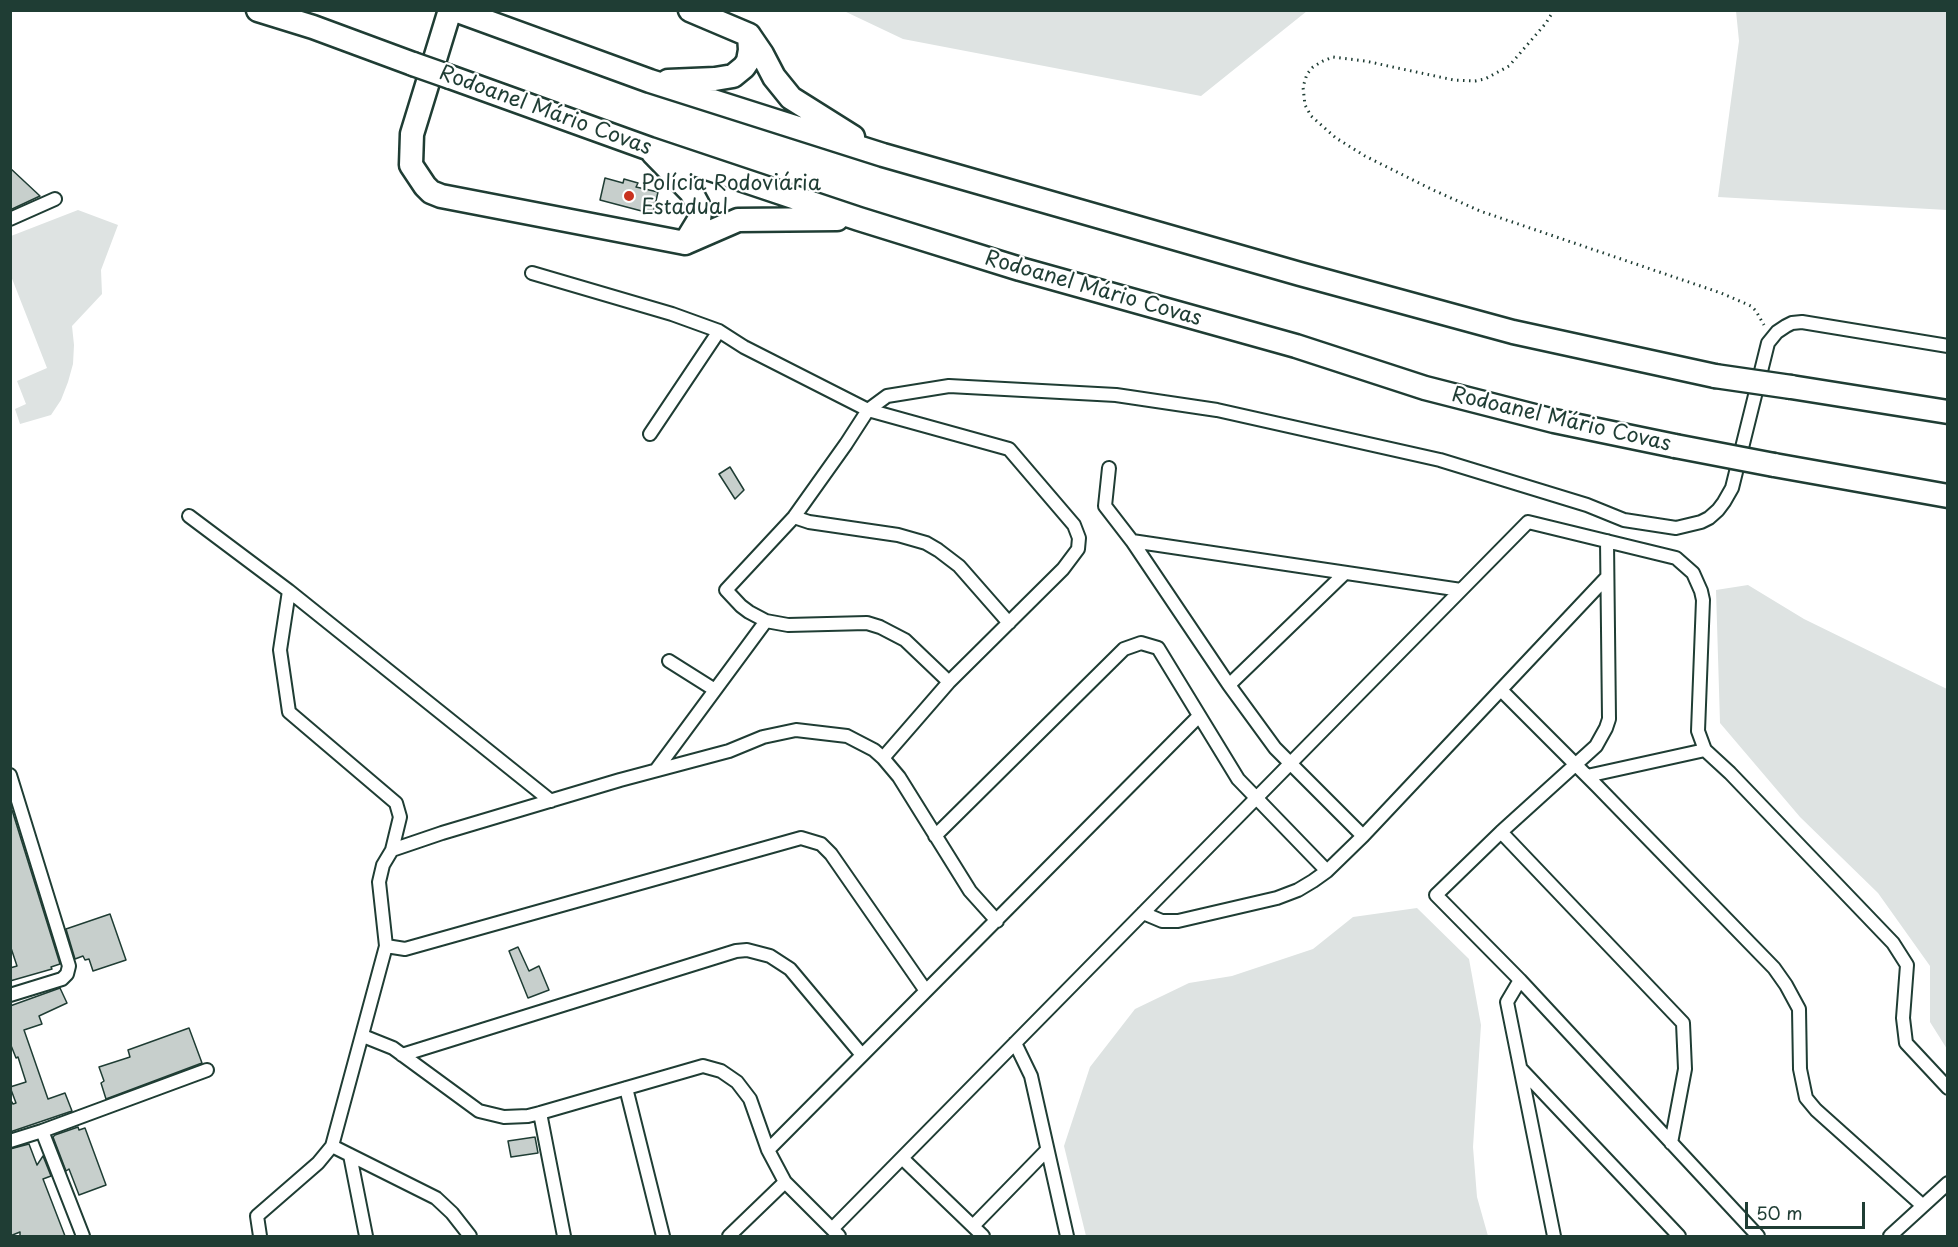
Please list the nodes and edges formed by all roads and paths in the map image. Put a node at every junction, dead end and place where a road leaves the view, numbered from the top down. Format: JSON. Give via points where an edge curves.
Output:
{"nodes":[{"id":1,"x":258,"y":10,"type":"edge"},
{"id":2,"x":690,"y":10,"type":"edge"},
{"id":3,"x":1554,"y":10,"type":"edge"},
{"id":4,"x":458,"y":12,"type":"edge"},
{"id":5,"x":749,"y":35,"type":"junction"},
{"id":6,"x":650,"y":81,"type":"junction"},
{"id":7,"x":650,"y":149,"type":"junction"},
{"id":8,"x":883,"y":155,"type":"junction"},
{"id":9,"x":55,"y":199,"type":"dead end"},
{"id":10,"x":10,"y":219,"type":"edge"},
{"id":11,"x":859,"y":219,"type":"junction"},
{"id":12,"x":685,"y":243,"type":"junction"},
{"id":13,"x":532,"y":273,"type":"dead end"},
{"id":14,"x":718,"y":331,"type":"junction"},
{"id":15,"x":1768,"y":343,"type":"junction"},
{"id":16,"x":1947,"y":346,"type":"edge"},
{"id":17,"x":868,"y":410,"type":"junction"},
{"id":18,"x":1947,"y":412,"type":"edge"},
{"id":19,"x":650,"y":434,"type":"dead end"},
{"id":20,"x":1109,"y":468,"type":"dead end"},
{"id":21,"x":1947,"y":496,"type":"edge"},
{"id":22,"x":189,"y":516,"type":"dead end"},
{"id":23,"x":795,"y":517,"type":"junction"},
{"id":24,"x":1132,"y":541,"type":"junction"},
{"id":25,"x":1607,"y":541,"type":"junction"},
{"id":26,"x":1345,"y":573,"type":"junction"},
{"id":27,"x":1607,"y":577,"type":"junction"},
{"id":28,"x":1461,"y":590,"type":"junction"},
{"id":29,"x":289,"y":591,"type":"junction"},
{"id":30,"x":766,"y":621,"type":"junction"},
{"id":31,"x":1009,"y":623,"type":"junction"},
{"id":32,"x":669,"y":661,"type":"dead end"},
{"id":33,"x":950,"y":682,"type":"junction"},
{"id":34,"x":1229,"y":685,"type":"junction"},
{"id":35,"x":715,"y":690,"type":"junction"},
{"id":36,"x":1501,"y":690,"type":"junction"},
{"id":37,"x":1199,"y":716,"type":"junction"},
{"id":38,"x":1705,"y":750,"type":"junction"},
{"id":39,"x":884,"y":758,"type":"junction"},
{"id":40,"x":1290,"y":763,"type":"junction"},
{"id":41,"x":1576,"y":765,"type":"junction"},
{"id":42,"x":656,"y":770,"type":"junction"},
{"id":43,"x":10,"y":775,"type":"edge"},
{"id":44,"x":1587,"y":776,"type":"junction"},
{"id":45,"x":1256,"y":799,"type":"junction"},
{"id":46,"x":551,"y":801,"type":"junction"},
{"id":47,"x":1501,"y":832,"type":"junction"},
{"id":48,"x":935,"y":836,"type":"junction"},
{"id":49,"x":1363,"y":836,"type":"junction"},
{"id":50,"x":392,"y":850,"type":"junction"},
{"id":51,"x":1327,"y":871,"type":"junction"},
{"id":52,"x":1143,"y":913,"type":"junction"},
{"id":53,"x":997,"y":921,"type":"junction"},
{"id":54,"x":386,"y":946,"type":"junction"},
{"id":55,"x":1520,"y":980,"type":"junction"},
{"id":56,"x":926,"y":991,"type":"junction"},
{"id":57,"x":10,"y":995,"type":"edge"},
{"id":58,"x":363,"y":1036,"type":"junction"},
{"id":59,"x":1015,"y":1043,"type":"junction"},
{"id":60,"x":402,"y":1055,"type":"junction"},
{"id":61,"x":862,"y":1055,"type":"junction"},
{"id":62,"x":1520,"y":1068,"type":"junction"},
{"id":63,"x":207,"y":1070,"type":"dead end"},
{"id":64,"x":626,"y":1088,"type":"junction"},
{"id":65,"x":1947,"y":1088,"type":"edge"},
{"id":66,"x":540,"y":1113,"type":"junction"},
{"id":67,"x":42,"y":1131,"type":"junction"},
{"id":68,"x":10,"y":1141,"type":"edge"},
{"id":69,"x":1671,"y":1143,"type":"junction"},
{"id":70,"x":332,"y":1146,"type":"junction"},
{"id":71,"x":768,"y":1150,"type":"junction"},
{"id":72,"x":1047,"y":1150,"type":"junction"},
{"id":73,"x":350,"y":1155,"type":"junction"},
{"id":74,"x":902,"y":1158,"type":"junction"},
{"id":75,"x":785,"y":1182,"type":"junction"},
{"id":76,"x":1947,"y":1183,"type":"edge"},
{"id":77,"x":1922,"y":1205,"type":"junction"},
{"id":78,"x":973,"y":1226,"type":"junction"},
{"id":79,"x":835,"y":1233,"type":"edge"},
{"id":80,"x":83,"y":1236,"type":"edge"},
{"id":81,"x":260,"y":1236,"type":"edge"},
{"id":82,"x":366,"y":1236,"type":"edge"},
{"id":83,"x":470,"y":1236,"type":"edge"},
{"id":84,"x":564,"y":1236,"type":"edge"},
{"id":85,"x":663,"y":1236,"type":"edge"},
{"id":86,"x":729,"y":1236,"type":"edge"},
{"id":87,"x":983,"y":1236,"type":"edge"},
{"id":88,"x":1067,"y":1236,"type":"edge"},
{"id":89,"x":1554,"y":1236,"type":"edge"},
{"id":90,"x":1678,"y":1236,"type":"edge"},
{"id":91,"x":1758,"y":1236,"type":"edge"},
{"id":92,"x":1890,"y":1236,"type":"edge"}],
"edges":[{"from":1,"to":7,"type":"highway","name":"Rodoanel Mário Covas","bridge":true},
{"from":2,"to":5,"type":"highway"},
{"from":3,"to":15,"type":"path","via":[[1509,66],[1485,79],[1454,80],[1333,57],[1307,74],[1303,87],[1305,105],[1311,116],[1336,138],[1431,189],[1480,211],[1751,306],[1764,325]]},
{"from":4,"to":6,"type":"highway"},
{"from":4,"to":12,"type":"highway","via":[[412,134],[411,165],[425,186],[441,196]]},
{"from":5,"to":6,"type":"highway","via":[[748,61],[734,76]]},
{"from":5,"to":8,"type":"highway","via":[[791,98]]},
{"from":6,"to":8,"type":"highway"},
{"from":7,"to":11,"type":"highway","name":"Rodoanel Mário Covas"},
{"from":7,"to":12,"type":"highway","via":[[691,192],[698,205],[699,220]]},
{"from":8,"to":18,"type":"highway","bridge":true,"via":[[1513,332],[1715,376]]},
{"from":9,"to":10,"type":"street"},
{"from":11,"to":12,"type":"highway","via":[[738,220]]},
{"from":11,"to":21,"type":"highway","name":"Rodoanel Mário Covas","bridge":true,"via":[[1020,269],[1296,346],[1425,388],[1554,421]]},
{"from":13,"to":14,"type":"street"},
{"from":14,"to":17,"type":"street"},
{"from":14,"to":19,"type":"street"},
{"from":15,"to":16,"type":"street","via":[[1786,326],[1802,322]]},
{"from":15,"to":17,"type":"street","via":[[1732,488],[1709,518],[1676,528],[1624,520],[1440,460],[1206,408],[1116,395],[949,386],[887,396]]},
{"from":17,"to":23,"type":"street"},
{"from":17,"to":31,"type":"street","via":[[1009,449],[1074,525],[1078,549]]},
{"from":20,"to":24,"type":"street","via":[[1105,506]]},
{"from":22,"to":29,"type":"street"},
{"from":23,"to":30,"type":"street","via":[[726,590],[741,606]]},
{"from":23,"to":31,"type":"street","via":[[926,543],[959,566]]},
{"from":24,"to":26,"type":"street"},
{"from":24,"to":34,"type":"street"},
{"from":25,"to":27,"type":"street"},
{"from":25,"to":28,"type":"street","via":[[1528,522]]},
{"from":25,"to":38,"type":"street","via":[[1676,558],[1698,582],[1703,600],[1698,731]]},
{"from":26,"to":28,"type":"street"},
{"from":26,"to":34,"type":"street"},
{"from":27,"to":36,"type":"street"},
{"from":27,"to":41,"type":"street","via":[[1609,719],[1596,746]]},
{"from":28,"to":40,"type":"street"},
{"from":29,"to":46,"type":"street"},
{"from":29,"to":50,"type":"street","via":[[280,650],[289,712],[396,803],[400,817]]},
{"from":30,"to":33,"type":"street","via":[[788,625],[867,623],[880,627],[905,640]]},
{"from":30,"to":35,"type":"street"},
{"from":31,"to":33,"type":"street"},
{"from":32,"to":35,"type":"street"},
{"from":33,"to":39,"type":"street"},
{"from":34,"to":40,"type":"street"},
{"from":35,"to":42,"type":"street"},
{"from":36,"to":41,"type":"street"},
{"from":36,"to":49,"type":"street"},
{"from":37,"to":45,"type":"street","via":[[1238,779]]},
{"from":37,"to":48,"type":"street","via":[[1158,648],[1142,643],[1124,649]]},
{"from":37,"to":53,"type":"street"},
{"from":38,"to":44,"type":"street"},
{"from":38,"to":65,"type":"street","via":[[1893,942],[1907,965],[1903,1018],[1906,1043]]},
{"from":39,"to":42,"type":"street","via":[[847,736],[796,730]]},
{"from":39,"to":48,"type":"street"},
{"from":40,"to":45,"type":"street"},
{"from":40,"to":49,"type":"street"},
{"from":41,"to":44,"type":"street"},
{"from":41,"to":47,"type":"street"},
{"from":42,"to":46,"type":"street"},
{"from":43,"to":57,"type":"street","via":[[69,966],[62,979]]},
{"from":44,"to":77,"type":"street","via":[[1774,968],[1799,1009],[1800,1069],[1806,1098]]},
{"from":45,"to":51,"type":"street"},
{"from":45,"to":52,"type":"street"},
{"from":46,"to":50,"type":"street"},
{"from":47,"to":55,"type":"street","via":[[1436,895]]},
{"from":47,"to":69,"type":"street","via":[[1683,1023],[1685,1069]]},
{"from":48,"to":53,"type":"street","via":[[970,891]]},
{"from":49,"to":51,"type":"street"},
{"from":50,"to":54,"type":"street","via":[[383,865],[380,882]]},
{"from":51,"to":52,"type":"street","via":[[1288,894],[1178,921],[1162,921]]},
{"from":52,"to":59,"type":"street"},
{"from":53,"to":56,"type":"street"},
{"from":54,"to":56,"type":"street","via":[[405,949],[801,838],[820,844],[831,854]]},
{"from":54,"to":58,"type":"street"},
{"from":55,"to":62,"type":"street","via":[[1507,1002]]},
{"from":55,"to":69,"type":"street"},
{"from":56,"to":61,"type":"street"},
{"from":58,"to":60,"type":"street"},
{"from":58,"to":70,"type":"street"},
{"from":59,"to":72,"type":"street","via":[[1031,1076]]},
{"from":59,"to":74,"type":"street"},
{"from":60,"to":61,"type":"street","via":[[736,951],[747,951],[770,956],[790,969]]},
{"from":60,"to":66,"type":"street","via":[[479,1111],[504,1117]]},
{"from":61,"to":71,"type":"street"},
{"from":62,"to":89,"type":"street"},
{"from":62,"to":90,"type":"street"},
{"from":63,"to":67,"type":"street"},
{"from":64,"to":66,"type":"street"},
{"from":64,"to":71,"type":"street","via":[[703,1066],[721,1071],[738,1082],[750,1099]]},
{"from":64,"to":85,"type":"street"},
{"from":66,"to":84,"type":"street"},
{"from":67,"to":68,"type":"street"},
{"from":67,"to":80,"type":"street"},
{"from":69,"to":91,"type":"street"},
{"from":70,"to":73,"type":"street"},
{"from":70,"to":81,"type":"street","via":[[257,1216]]},
{"from":71,"to":75,"type":"street"},
{"from":72,"to":78,"type":"street"},
{"from":72,"to":88,"type":"street"},
{"from":73,"to":82,"type":"street"},
{"from":73,"to":83,"type":"street","via":[[436,1198]]},
{"from":74,"to":78,"type":"street"},
{"from":74,"to":79,"type":"street"},
{"from":75,"to":79,"type":"street"},
{"from":75,"to":86,"type":"street"},
{"from":76,"to":77,"type":"street"},
{"from":77,"to":92,"type":"street"},
{"from":78,"to":87,"type":"street"}]}
